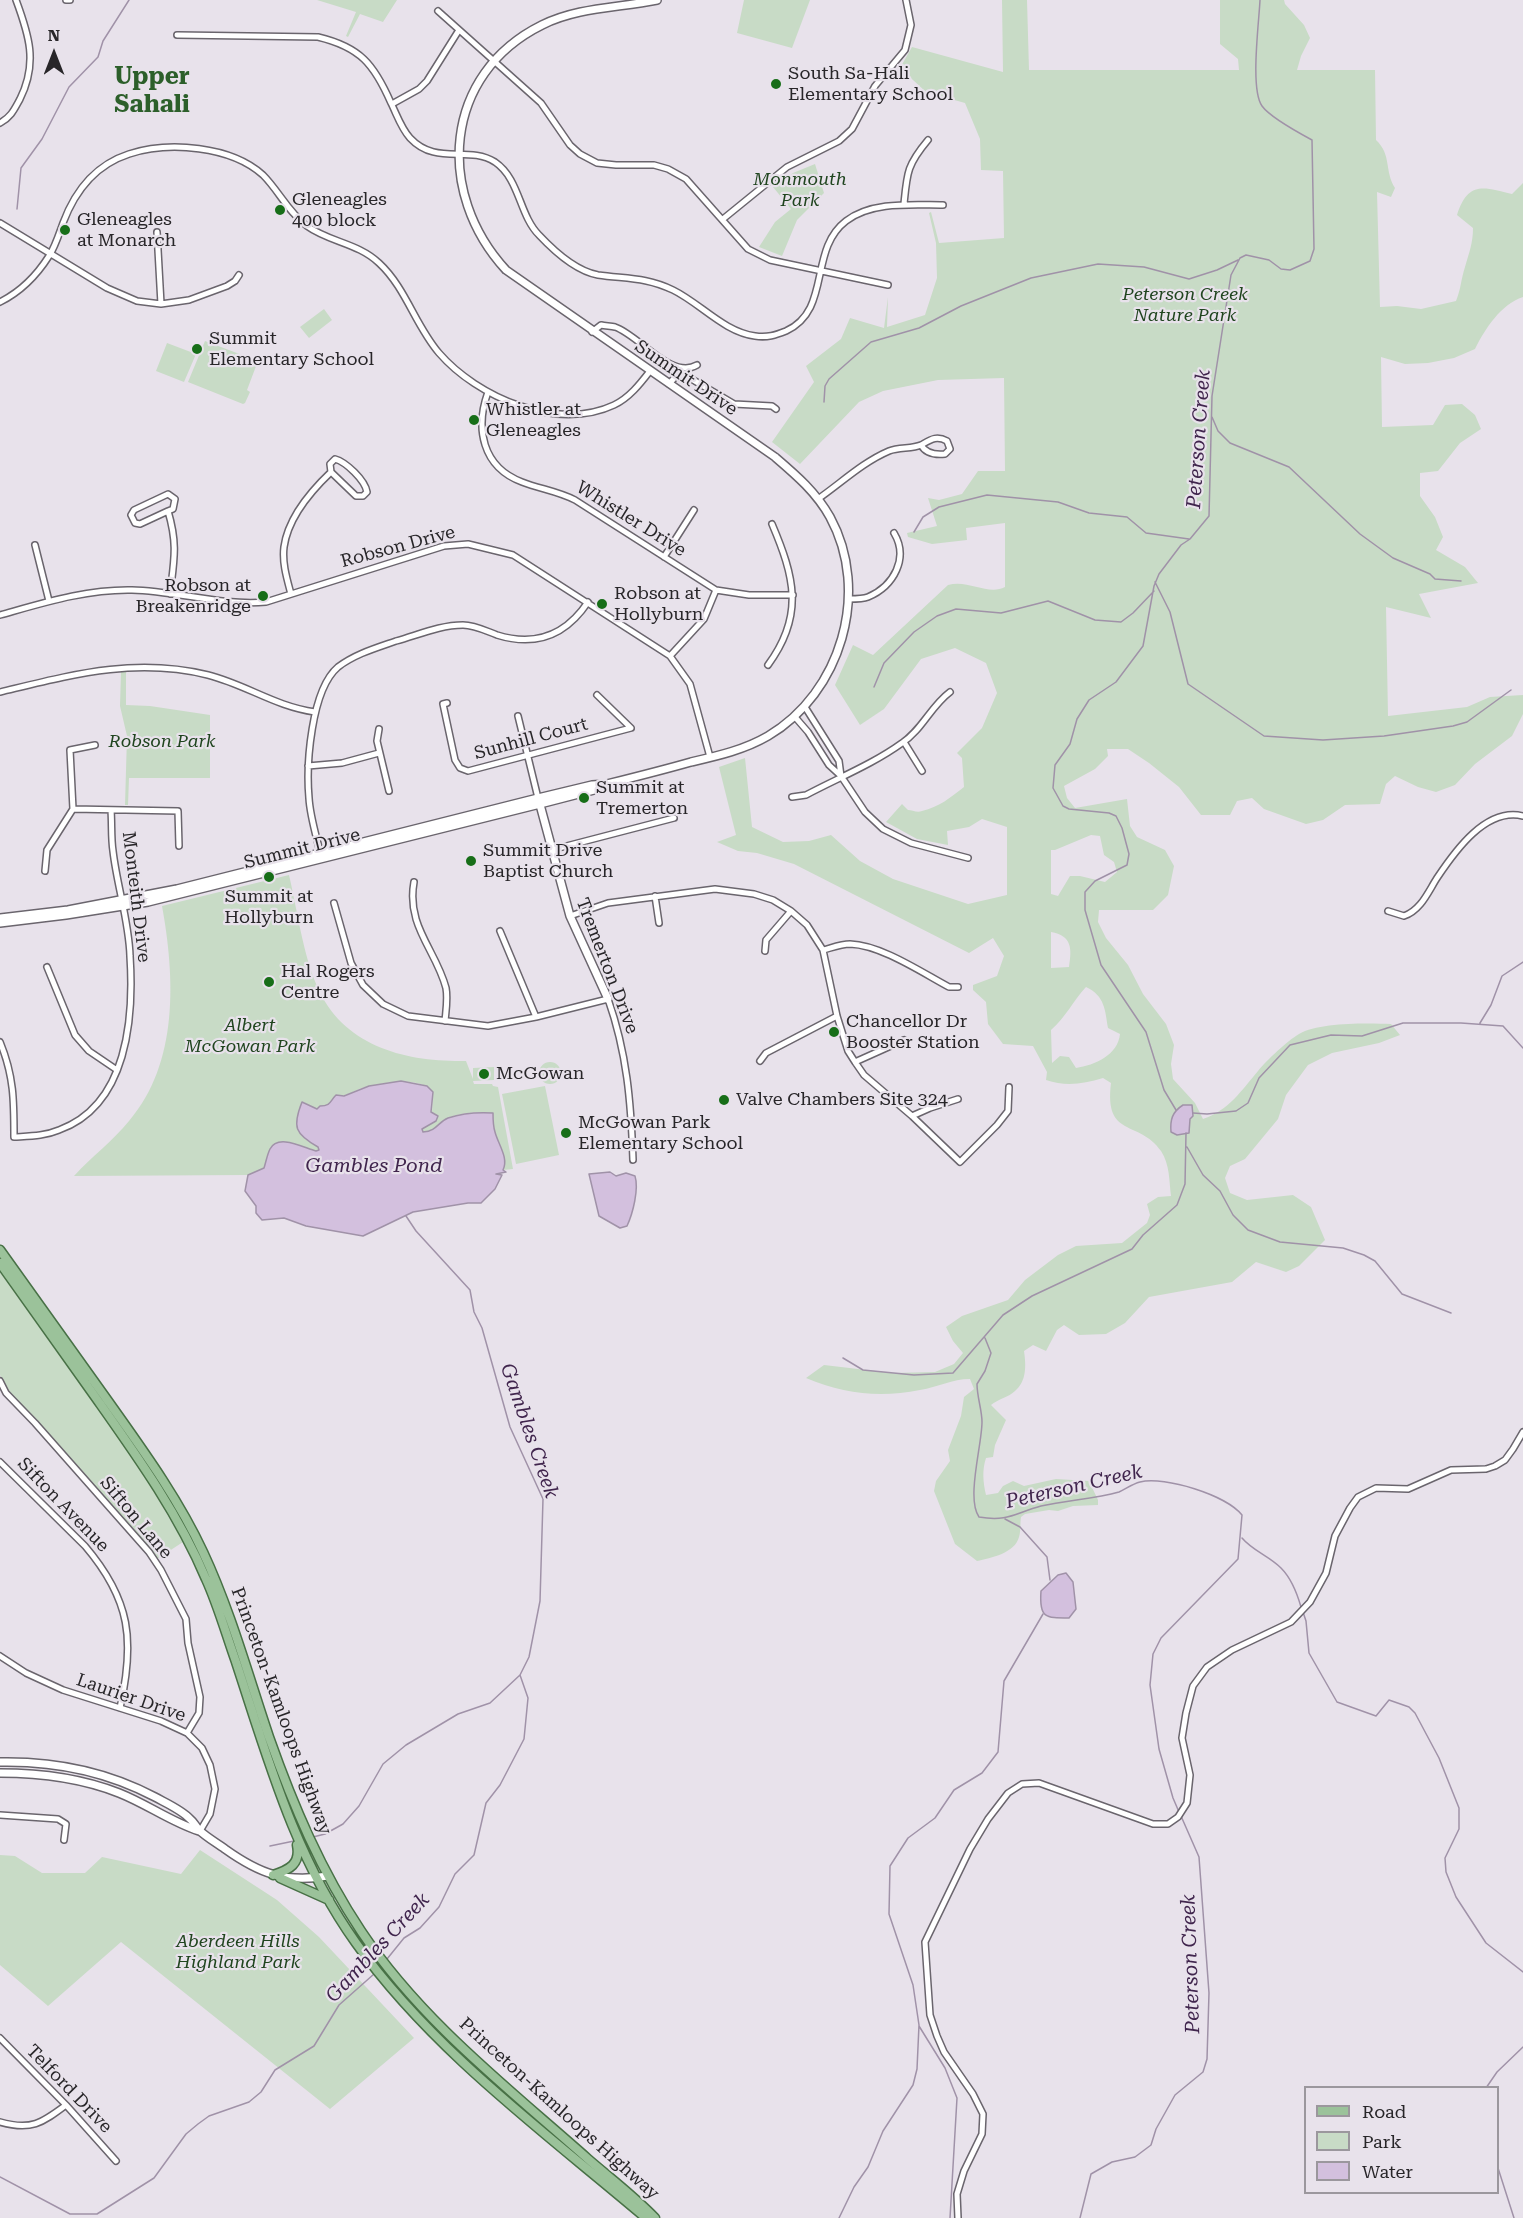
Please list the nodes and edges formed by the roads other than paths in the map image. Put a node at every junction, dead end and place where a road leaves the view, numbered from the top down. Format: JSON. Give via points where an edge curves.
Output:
{"nodes":[{"id":1,"x":16,"y":0,"type":"edge"},
{"id":2,"x":657,"y":0,"type":"edge"},
{"id":3,"x":906,"y":0,"type":"edge"},
{"id":4,"x":642,"y":2,"type":"edge"},
{"id":5,"x":438,"y":12,"type":"dead end"},
{"id":6,"x":459,"y":30,"type":"junction"},
{"id":7,"x":177,"y":35,"type":"dead end"},
{"id":8,"x":494,"y":61,"type":"junction"},
{"id":9,"x":392,"y":104,"type":"junction"},
{"id":10,"x":0,"y":123,"type":"edge"},
{"id":11,"x":928,"y":140,"type":"dead end"},
{"id":12,"x":458,"y":155,"type":"junction"},
{"id":13,"x":904,"y":204,"type":"junction"},
{"id":14,"x":943,"y":205,"type":"dead end"},
{"id":15,"x":723,"y":219,"type":"junction"},
{"id":16,"x":0,"y":223,"type":"edge"},
{"id":17,"x":157,"y":232,"type":"dead end"},
{"id":18,"x":50,"y":255,"type":"junction"},
{"id":19,"x":820,"y":271,"type":"junction"},
{"id":20,"x":238,"y":275,"type":"dead end"},
{"id":21,"x":888,"y":285,"type":"dead end"},
{"id":22,"x":0,"y":302,"type":"edge"},
{"id":23,"x":161,"y":304,"type":"junction"},
{"id":24,"x":592,"y":332,"type":"junction"},
{"id":25,"x":697,"y":365,"type":"dead end"},
{"id":26,"x":650,"y":371,"type":"junction"},
{"id":27,"x":669,"y":384,"type":"junction"},
{"id":28,"x":488,"y":392,"type":"junction"},
{"id":29,"x":776,"y":409,"type":"dead end"},
{"id":30,"x":921,"y":445,"type":"junction"},
{"id":31,"x":331,"y":472,"type":"junction"},
{"id":32,"x":818,"y":499,"type":"junction"},
{"id":33,"x":694,"y":510,"type":"dead end"},
{"id":34,"x":168,"y":511,"type":"junction"},
{"id":35,"x":772,"y":524,"type":"dead end"},
{"id":36,"x":894,"y":532,"type":"dead end"},
{"id":37,"x":35,"y":545,"type":"dead end"},
{"id":38,"x":664,"y":557,"type":"junction"},
{"id":39,"x":716,"y":590,"type":"junction"},
{"id":40,"x":170,"y":594,"type":"junction"},
{"id":41,"x":291,"y":594,"type":"junction"},
{"id":42,"x":793,"y":595,"type":"junction"},
{"id":43,"x":849,"y":599,"type":"junction"},
{"id":44,"x":49,"y":601,"type":"junction"},
{"id":45,"x":588,"y":602,"type":"junction"},
{"id":46,"x":0,"y":615,"type":"edge"},
{"id":47,"x":670,"y":656,"type":"junction"},
{"id":48,"x":768,"y":664,"type":"dead end"},
{"id":49,"x":0,"y":692,"type":"edge"},
{"id":50,"x":950,"y":692,"type":"dead end"},
{"id":51,"x":597,"y":695,"type":"dead end"},
{"id":52,"x":447,"y":703,"type":"dead end"},
{"id":53,"x":804,"y":707,"type":"junction"},
{"id":54,"x":315,"y":711,"type":"junction"},
{"id":55,"x":518,"y":716,"type":"dead end"},
{"id":56,"x":795,"y":717,"type":"junction"},
{"id":57,"x":379,"y":729,"type":"dead end"},
{"id":58,"x":904,"y":742,"type":"junction"},
{"id":59,"x":95,"y":745,"type":"dead end"},
{"id":60,"x":380,"y":753,"type":"junction"},
{"id":61,"x":528,"y":755,"type":"junction"},
{"id":62,"x":710,"y":757,"type":"junction"},
{"id":63,"x":308,"y":766,"type":"junction"},
{"id":64,"x":922,"y":771,"type":"dead end"},
{"id":65,"x":841,"y":776,"type":"junction"},
{"id":66,"x":389,"y":791,"type":"dead end"},
{"id":67,"x":792,"y":797,"type":"dead end"},
{"id":68,"x":539,"y":801,"type":"junction"},
{"id":69,"x":73,"y":809,"type":"junction"},
{"id":70,"x":111,"y":810,"type":"junction"},
{"id":71,"x":1523,"y":816,"type":"edge"},
{"id":72,"x":674,"y":818,"type":"dead end"},
{"id":73,"x":179,"y":846,"type":"dead end"},
{"id":74,"x":551,"y":849,"type":"junction"},
{"id":75,"x":321,"y":856,"type":"junction"},
{"id":76,"x":968,"y":858,"type":"dead end"},
{"id":77,"x":45,"y":871,"type":"dead end"},
{"id":78,"x":414,"y":882,"type":"dead end"},
{"id":79,"x":655,"y":896,"type":"junction"},
{"id":80,"x":122,"y":903,"type":"junction"},
{"id":81,"x":334,"y":903,"type":"dead end"},
{"id":82,"x":791,"y":911,"type":"junction"},
{"id":83,"x":1388,"y":911,"type":"dead end"},
{"id":84,"x":570,"y":916,"type":"junction"},
{"id":85,"x":0,"y":918,"type":"edge"},
{"id":86,"x":659,"y":923,"type":"dead end"},
{"id":87,"x":0,"y":924,"type":"edge"},
{"id":88,"x":500,"y":931,"type":"dead end"},
{"id":89,"x":823,"y":950,"type":"junction"},
{"id":90,"x":765,"y":951,"type":"dead end"},
{"id":91,"x":47,"y":967,"type":"dead end"},
{"id":92,"x":958,"y":987,"type":"dead end"},
{"id":93,"x":608,"y":999,"type":"junction"},
{"id":94,"x":837,"y":1016,"type":"junction"},
{"id":95,"x":536,"y":1017,"type":"junction"},
{"id":96,"x":445,"y":1021,"type":"junction"},
{"id":97,"x":904,"y":1040,"type":"dead end"},
{"id":98,"x":0,"y":1042,"type":"edge"},
{"id":99,"x":760,"y":1061,"type":"dead end"},
{"id":100,"x":855,"y":1062,"type":"junction"},
{"id":101,"x":117,"y":1070,"type":"junction"},
{"id":102,"x":1009,"y":1087,"type":"dead end"},
{"id":103,"x":958,"y":1099,"type":"dead end"},
{"id":104,"x":912,"y":1116,"type":"junction"},
{"id":105,"x":633,"y":1160,"type":"dead end"},
{"id":106,"x":0,"y":1250,"type":"edge"},
{"id":107,"x":0,"y":1263,"type":"edge"},
{"id":108,"x":0,"y":1381,"type":"edge"},
{"id":109,"x":1523,"y":1432,"type":"edge"},
{"id":110,"x":0,"y":1462,"type":"edge"},
{"id":111,"x":0,"y":1656,"type":"edge"},
{"id":112,"x":120,"y":1708,"type":"junction"},
{"id":113,"x":187,"y":1733,"type":"junction"},
{"id":114,"x":0,"y":1762,"type":"edge"},
{"id":115,"x":0,"y":1773,"type":"edge"},
{"id":116,"x":0,"y":1815,"type":"edge"},
{"id":117,"x":200,"y":1831,"type":"junction"},
{"id":118,"x":294,"y":1833,"type":"junction"},
{"id":119,"x":64,"y":1840,"type":"dead end"},
{"id":120,"x":277,"y":1876,"type":"junction"},
{"id":121,"x":328,"y":1876,"type":"junction"},
{"id":122,"x":317,"y":1878,"type":"junction"},
{"id":123,"x":329,"y":1901,"type":"junction"},
{"id":124,"x":0,"y":2038,"type":"edge"},
{"id":125,"x":66,"y":2105,"type":"junction"},
{"id":126,"x":0,"y":2122,"type":"edge"},
{"id":127,"x":116,"y":2160,"type":"dead end"},
{"id":128,"x":646,"y":2218,"type":"edge"},
{"id":129,"x":655,"y":2218,"type":"edge"},
{"id":130,"x":958,"y":2218,"type":"edge"}],
"edges":[{"from":1,"to":10,"type":"street","via":[[29,35],[30,72],[10,117]]},
{"from":2,"to":4,"type":"main road","name":"Summit Drive"},
{"from":3,"to":15,"type":"street","via":[[911,25],[905,50],[875,86],[852,129],[839,141],[787,166]]},
{"from":4,"to":8,"type":"main road","name":"Summit Drive","via":[[559,17],[522,35]]},
{"from":5,"to":6,"type":"street"},
{"from":6,"to":8,"type":"street"},
{"from":6,"to":9,"type":"street","via":[[427,81]]},
{"from":7,"to":9,"type":"street","via":[[318,37],[335,41],[353,50],[378,74]]},
{"from":8,"to":12,"type":"main road","name":"Summit Drive","via":[[470,101]]},
{"from":8,"to":15,"type":"street","via":[[541,103],[580,154],[597,162],[668,169],[686,178]]},
{"from":9,"to":12,"type":"street","via":[[400,125],[423,149]]},
{"from":11,"to":13,"type":"street","via":[[913,158]]},
{"from":12,"to":19,"type":"street","via":[[474,155],[498,164],[537,234],[573,265],[597,274],[653,281],[733,328],[754,336],[772,336],[804,319],[811,309]]},
{"from":12,"to":24,"type":"main road","name":"Summit Drive","via":[[462,193],[470,216],[496,260],[517,280]]},
{"from":13,"to":14,"type":"street"},
{"from":13,"to":19,"type":"street","via":[[864,211],[847,220],[825,249]]},
{"from":15,"to":19,"type":"street","via":[[748,249],[770,260]]},
{"from":16,"to":18,"type":"street"},
{"from":17,"to":23,"type":"street"},
{"from":18,"to":22,"type":"street","via":[[20,289]]},
{"from":18,"to":23,"type":"street","via":[[117,293]]},
{"from":18,"to":28,"type":"street","via":[[70,204],[85,182],[104,166],[129,154],[155,149],[215,151],[262,175],[293,215],[309,228],[359,248],[379,263],[398,285],[438,352]]},
{"from":19,"to":21,"type":"street"},
{"from":20,"to":23,"type":"street","via":[[235,281],[216,290],[189,300]]},
{"from":24,"to":25,"type":"street","via":[[601,325],[615,327],[677,368]]},
{"from":24,"to":26,"type":"main road","name":"Summit Drive"},
{"from":26,"to":27,"type":"main road","name":"Summit Drive"},
{"from":26,"to":28,"type":"street","via":[[616,405],[597,412],[538,410]]},
{"from":27,"to":29,"type":"street","via":[[683,374],[734,404]]},
{"from":27,"to":32,"type":"main road","name":"Summit Drive","via":[[775,457],[803,480]]},
{"from":28,"to":38,"type":"street","name":"Whistler Drive","via":[[482,407],[481,431],[485,447],[501,469],[520,482],[575,500]]},
{"from":30,"to":30,"type":"street","via":[[934,454],[945,454],[950,449],[941,438]]},
{"from":30,"to":32,"type":"street","via":[[880,455]]},
{"from":31,"to":31,"type":"street","via":[[356,496],[367,492],[342,461],[335,459],[330,464]]},
{"from":31,"to":41,"type":"street","via":[[305,502],[287,534],[284,562]]},
{"from":32,"to":43,"type":"main road","name":"Summit Drive","via":[[843,549]]},
{"from":33,"to":38,"type":"street"},
{"from":34,"to":34,"type":"street","via":[[140,524],[132,519],[134,510],[168,494],[176,503]]},
{"from":34,"to":40,"type":"street","via":[[176,550]]},
{"from":35,"to":42,"type":"street","via":[[787,559]]},
{"from":36,"to":43,"type":"street","via":[[902,552],[889,583],[867,598]]},
{"from":37,"to":44,"type":"street"},
{"from":38,"to":39,"type":"street","name":"Whistler Drive"},
{"from":39,"to":42,"type":"street","name":"Whistler Drive"},
{"from":39,"to":47,"type":"street","via":[[704,619]]},
{"from":40,"to":41,"type":"street","name":"Robson Drive","via":[[242,604]]},
{"from":40,"to":44,"type":"street","name":"Robson Drive","via":[[97,592]]},
{"from":41,"to":45,"type":"street","name":"Robson Drive","via":[[444,546],[468,544],[513,555]]},
{"from":42,"to":48,"type":"street","via":[[787,630]]},
{"from":43,"to":53,"type":"main road","name":"Summit Drive","via":[[845,628],[832,666]]},
{"from":44,"to":46,"type":"street","name":"Robson Drive"},
{"from":45,"to":47,"type":"street","name":"Robson Drive"},
{"from":45,"to":54,"type":"street","via":[[562,630],[538,640],[512,639],[465,624],[444,626],[367,651],[337,668],[321,692]]},
{"from":47,"to":62,"type":"street","name":"Robson Drive","via":[[690,684]]},
{"from":49,"to":54,"type":"street","via":[[83,672],[159,668],[206,675],[286,706]]},
{"from":50,"to":58,"type":"street"},
{"from":51,"to":61,"type":"street","name":"Sunhill Court","via":[[631,728]]},
{"from":52,"to":61,"type":"street","name":"Sunhill Court","via":[[443,704],[460,768],[468,771]]},
{"from":53,"to":56,"type":"main road","name":"Summit Drive"},
{"from":53,"to":65,"type":"street","via":[[839,761]]},
{"from":54,"to":63,"type":"street"},
{"from":55,"to":61,"type":"street","name":"Tremerton Drive"},
{"from":56,"to":62,"type":"main road","name":"Summit Drive","via":[[753,743]]},
{"from":56,"to":65,"type":"street"},
{"from":57,"to":60,"type":"street"},
{"from":58,"to":64,"type":"street"},
{"from":58,"to":65,"type":"street"},
{"from":59,"to":69,"type":"street","via":[[70,750]]},
{"from":60,"to":63,"type":"street","via":[[342,763]]},
{"from":60,"to":66,"type":"street"},
{"from":61,"to":68,"type":"street","name":"Tremerton Drive"},
{"from":62,"to":68,"type":"main road","name":"Summit Drive"},
{"from":63,"to":75,"type":"street","via":[[309,800]]},
{"from":65,"to":67,"type":"street","via":[[806,795]]},
{"from":65,"to":76,"type":"street","via":[[865,812],[883,829],[911,843]]},
{"from":68,"to":74,"type":"main road","name":"Tremerton Drive"},
{"from":68,"to":75,"type":"main road","name":"Summit Drive"},
{"from":69,"to":70,"type":"street"},
{"from":69,"to":77,"type":"street","via":[[47,850]]},
{"from":70,"to":73,"type":"street","via":[[178,811]]},
{"from":70,"to":80,"type":"street","name":"Monteith Drive"},
{"from":71,"to":83,"type":"street","via":[[1504,815],[1485,824],[1451,859],[1414,911],[1404,916]]},
{"from":72,"to":74,"type":"street"},
{"from":74,"to":84,"type":"main road","name":"Tremerton Drive"},
{"from":75,"to":80,"type":"main road","name":"Summit Drive"},
{"from":78,"to":96,"type":"street","via":[[411,896],[416,921],[446,990]]},
{"from":79,"to":82,"type":"street","via":[[735,890],[773,900]]},
{"from":79,"to":84,"type":"street","via":[[608,903]]},
{"from":79,"to":86,"type":"street"},
{"from":80,"to":85,"type":"main road","name":"Summit Drive"},
{"from":80,"to":87,"type":"main road","name":"Summit Drive"},
{"from":80,"to":101,"type":"street","name":"Monteith Drive","via":[[130,954],[130,1013]]},
{"from":81,"to":96,"type":"street","via":[[351,963],[363,985],[383,1005],[408,1016]]},
{"from":82,"to":89,"type":"street","via":[[807,925]]},
{"from":82,"to":90,"type":"street","via":[[766,940]]},
{"from":84,"to":93,"type":"main road","name":"Tremerton Drive"},
{"from":88,"to":95,"type":"street"},
{"from":89,"to":92,"type":"street","via":[[848,944],[866,946],[949,987]]},
{"from":89,"to":94,"type":"street"},
{"from":91,"to":101,"type":"street","via":[[75,1035],[89,1051]]},
{"from":93,"to":95,"type":"street"},
{"from":93,"to":105,"type":"street","name":"Tremerton Drive","via":[[627,1067]]},
{"from":94,"to":99,"type":"street","via":[[766,1053]]},
{"from":94,"to":100,"type":"street"},
{"from":95,"to":96,"type":"street","via":[[488,1026]]},
{"from":97,"to":100,"type":"street"},
{"from":98,"to":101,"type":"street","name":"Monteith Drive","via":[[15,1092],[14,1137],[41,1136],[79,1120],[108,1090]]},
{"from":100,"to":104,"type":"street","via":[[864,1075]]},
{"from":102,"to":104,"type":"street","via":[[1008,1111],[960,1161]]},
{"from":103,"to":104,"type":"street"},
{"from":106,"to":121,"type":"main road","name":"Princeton-Kamloops Highway","via":[[146,1454],[197,1540],[233,1624],[293,1802]]},
{"from":107,"to":118,"type":"main road","name":"Princeton-Kamloops Highway","via":[[138,1457],[181,1526],[216,1602]]},
{"from":108,"to":113,"type":"street","name":"Sifton Lane","via":[[6,1393],[134,1534],[161,1570],[186,1620],[200,1697],[200,1713]]},
{"from":109,"to":130,"type":"street","via":[[1514,1449],[1495,1466],[1451,1470],[1408,1489],[1376,1488],[1358,1497],[1335,1536],[1326,1573],[1310,1602],[1291,1622],[1232,1650],[1207,1667],[1193,1686],[1182,1738],[1190,1775],[1187,1803],[1178,1817],[1167,1824],[1153,1824],[1039,1783],[1022,1784],[1008,1793],[988,1819],[925,1942],[930,2015],[937,2036],[983,2114],[982,2134],[957,2194]]},
{"from":110,"to":112,"type":"street","name":"Sifton Avenue","via":[[85,1546],[117,1590],[129,1650]]},
{"from":111,"to":112,"type":"street","name":"Laurier Drive","via":[[63,1690]]},
{"from":112,"to":113,"type":"street","name":"Laurier Drive"},
{"from":113,"to":117,"type":"street","name":"Laurier Drive","via":[[210,1765],[215,1789],[210,1814]]},
{"from":114,"to":117,"type":"main road","via":[[49,1764],[126,1784],[189,1818]]},
{"from":115,"to":117,"type":"main road","via":[[83,1781],[119,1793]]},
{"from":116,"to":119,"type":"street","via":[[58,1819],[66,1824]]},
{"from":117,"to":120,"type":"main road","via":[[241,1861]]},
{"from":118,"to":120,"type":"main road","via":[[298,1850],[295,1864]]},
{"from":118,"to":122,"type":"main road","name":"Princeton-Kamloops Highway"},
{"from":120,"to":122,"type":"main road"},
{"from":120,"to":123,"type":"main road"},
{"from":121,"to":122,"type":"main road"},
{"from":121,"to":129,"type":"main road","name":"Princeton-Kamloops Highway","via":[[362,1934],[423,2009]]},
{"from":122,"to":123,"type":"main road","name":"Princeton-Kamloops Highway"},
{"from":123,"to":128,"type":"main road","name":"Princeton-Kamloops Highway","via":[[354,1941],[414,2015],[475,2073]]},
{"from":124,"to":125,"type":"street","name":"Telford Drive"},
{"from":125,"to":126,"type":"street","via":[[40,2123],[26,2127]]},
{"from":125,"to":127,"type":"street","name":"Telford Drive"}]}
